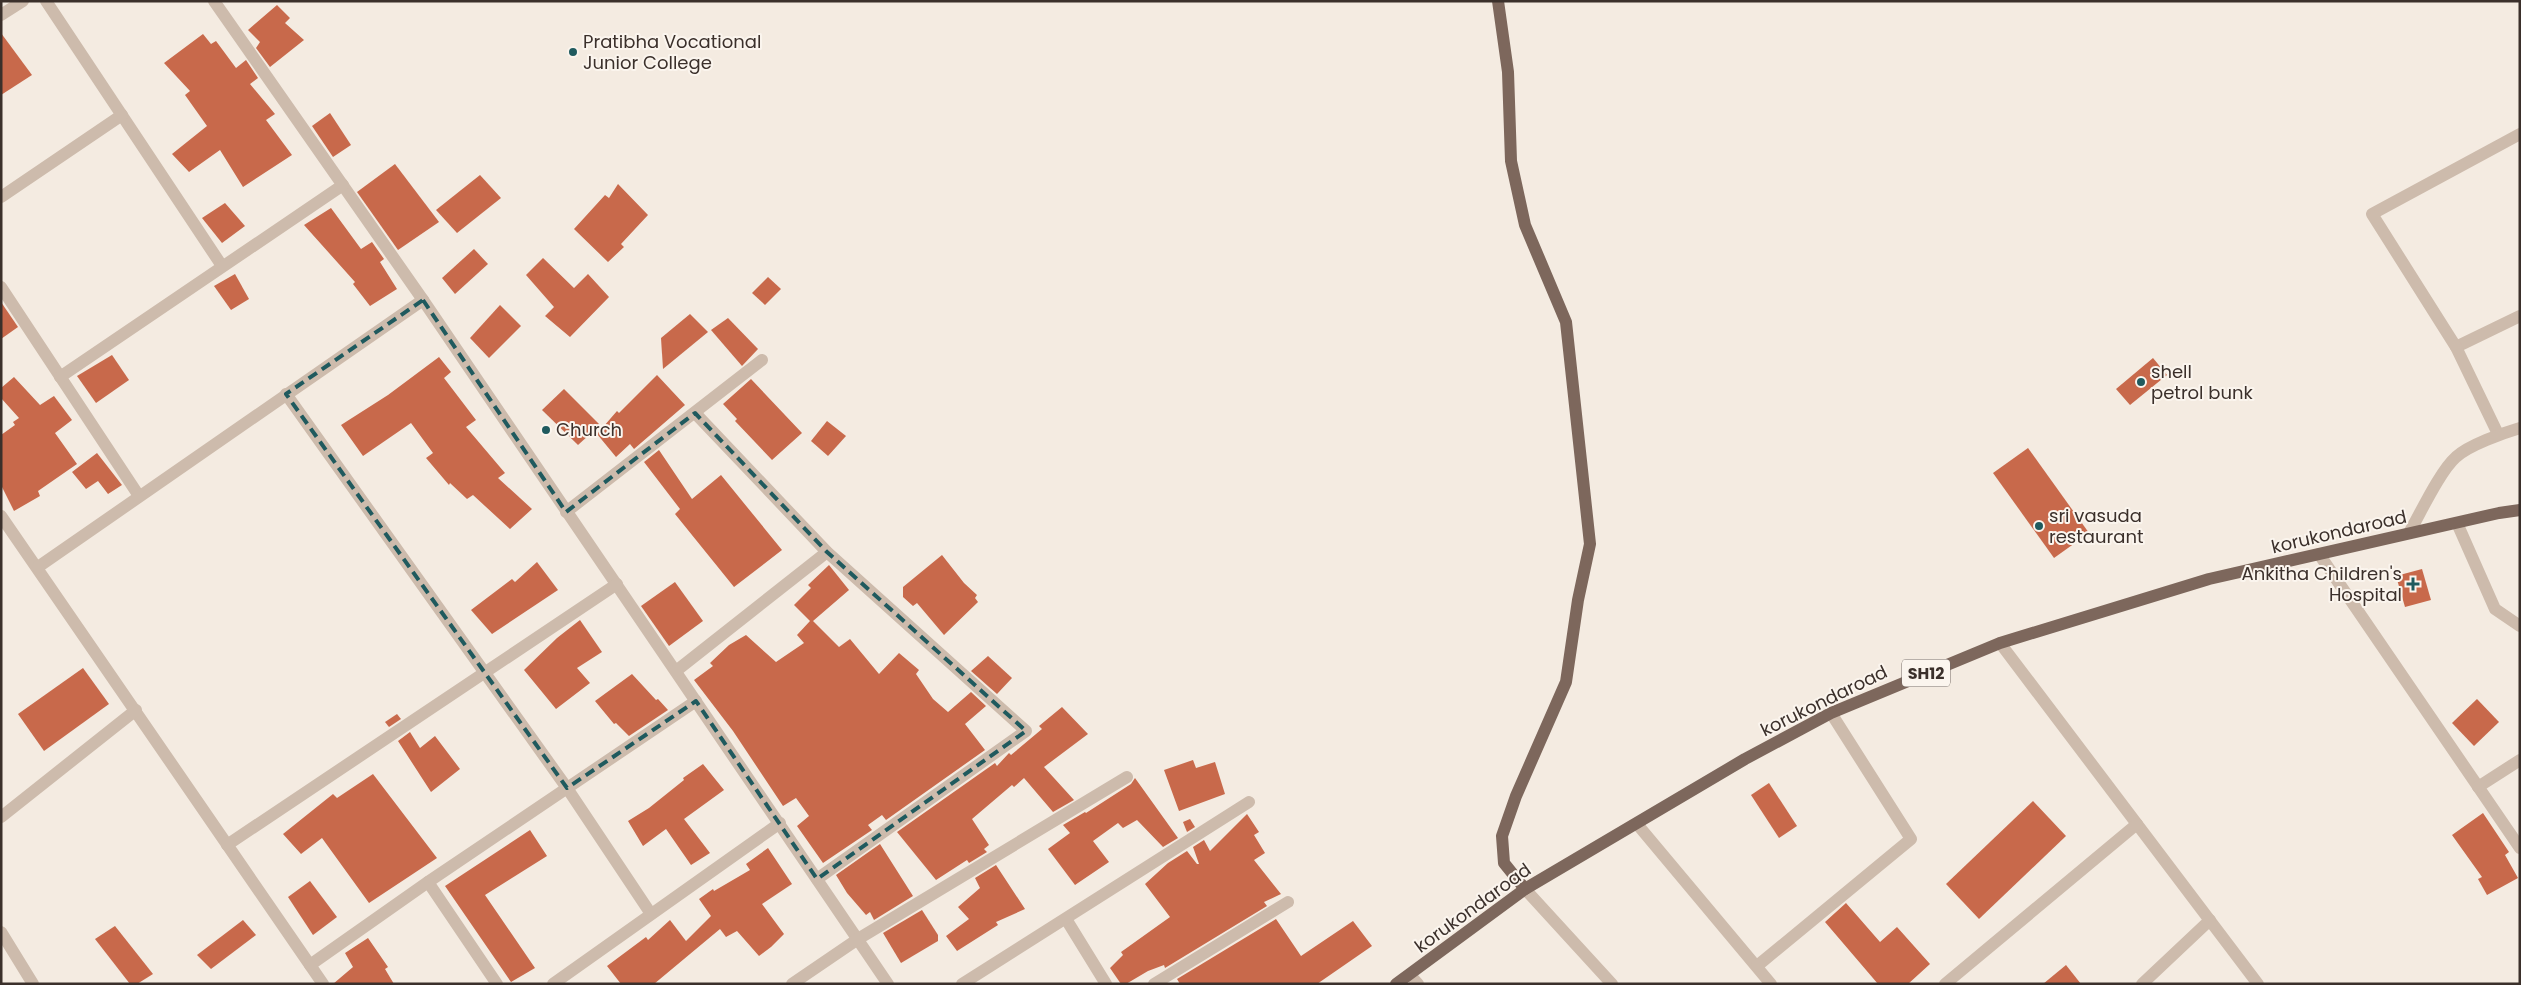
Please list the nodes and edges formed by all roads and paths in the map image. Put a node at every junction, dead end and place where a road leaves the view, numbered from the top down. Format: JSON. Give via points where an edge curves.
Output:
{"nodes":[{"id":1,"x":22,"y":1,"type":"edge"},
{"id":2,"x":46,"y":1,"type":"edge"},
{"id":3,"x":214,"y":1,"type":"edge"},
{"id":4,"x":1498,"y":1,"type":"edge"},
{"id":5,"x":1,"y":15,"type":"edge"},
{"id":6,"x":122,"y":115,"type":"junction"},
{"id":7,"x":2520,"y":134,"type":"edge"},
{"id":8,"x":343,"y":186,"type":"junction"},
{"id":9,"x":1,"y":197,"type":"edge"},
{"id":10,"x":222,"y":266,"type":"junction"},
{"id":11,"x":1,"y":288,"type":"edge"},
{"id":12,"x":423,"y":300,"type":"junction"},
{"id":13,"x":2520,"y":316,"type":"edge"},
{"id":14,"x":2456,"y":347,"type":"junction"},
{"id":15,"x":762,"y":360,"type":"dead end"},
{"id":16,"x":60,"y":376,"type":"junction"},
{"id":17,"x":286,"y":394,"type":"junction"},
{"id":18,"x":695,"y":413,"type":"junction"},
{"id":19,"x":2520,"y":428,"type":"edge"},
{"id":20,"x":2498,"y":434,"type":"junction"},
{"id":21,"x":139,"y":496,"type":"junction"},
{"id":22,"x":2520,"y":510,"type":"edge"},
{"id":23,"x":566,"y":512,"type":"junction"},
{"id":24,"x":1,"y":516,"type":"edge"},
{"id":25,"x":2457,"y":522,"type":"junction"},
{"id":26,"x":2409,"y":534,"type":"junction"},
{"id":27,"x":827,"y":552,"type":"junction"},
{"id":28,"x":2319,"y":554,"type":"junction"},
{"id":29,"x":38,"y":567,"type":"junction"},
{"id":30,"x":617,"y":584,"type":"junction"},
{"id":31,"x":2520,"y":626,"type":"edge"},
{"id":32,"x":2000,"y":643,"type":"junction"},
{"id":33,"x":676,"y":671,"type":"junction"},
{"id":34,"x":486,"y":673,"type":"junction"},
{"id":35,"x":696,"y":701,"type":"junction"},
{"id":36,"x":136,"y":710,"type":"junction"},
{"id":37,"x":1831,"y":713,"type":"junction"},
{"id":38,"x":2520,"y":760,"type":"edge"},
{"id":39,"x":1127,"y":776,"type":"dead end"},
{"id":40,"x":2478,"y":787,"type":"junction"},
{"id":41,"x":567,"y":788,"type":"junction"},
{"id":42,"x":1249,"y":802,"type":"dead end"},
{"id":43,"x":1,"y":817,"type":"edge"},
{"id":44,"x":780,"y":823,"type":"junction"},
{"id":45,"x":1637,"y":824,"type":"junction"},
{"id":46,"x":2137,"y":824,"type":"junction"},
{"id":47,"x":227,"y":845,"type":"junction"},
{"id":48,"x":2520,"y":848,"type":"edge"},
{"id":49,"x":817,"y":879,"type":"junction"},
{"id":50,"x":428,"y":882,"type":"junction"},
{"id":51,"x":1524,"y":889,"type":"junction"},
{"id":52,"x":1288,"y":902,"type":"dead end"},
{"id":53,"x":651,"y":914,"type":"junction"},
{"id":54,"x":1066,"y":919,"type":"junction"},
{"id":55,"x":2210,"y":920,"type":"junction"},
{"id":56,"x":1,"y":932,"type":"edge"},
{"id":57,"x":858,"y":939,"type":"junction"},
{"id":58,"x":310,"y":965,"type":"junction"},
{"id":59,"x":1757,"y":966,"type":"junction"},
{"id":60,"x":1414,"y":979,"type":"edge"},
{"id":61,"x":33,"y":984,"type":"edge"},
{"id":62,"x":323,"y":984,"type":"edge"},
{"id":63,"x":497,"y":984,"type":"edge"},
{"id":64,"x":553,"y":984,"type":"edge"},
{"id":65,"x":792,"y":984,"type":"edge"},
{"id":66,"x":888,"y":984,"type":"edge"},
{"id":67,"x":962,"y":984,"type":"edge"},
{"id":68,"x":1106,"y":984,"type":"edge"},
{"id":69,"x":1154,"y":984,"type":"edge"},
{"id":70,"x":1396,"y":984,"type":"edge"},
{"id":71,"x":1612,"y":984,"type":"edge"},
{"id":72,"x":1771,"y":984,"type":"edge"},
{"id":73,"x":1945,"y":984,"type":"edge"},
{"id":74,"x":2142,"y":984,"type":"edge"},
{"id":75,"x":2258,"y":984,"type":"edge"}],
"edges":[{"from":1,"to":5,"type":"street"},
{"from":2,"to":6,"type":"street"},
{"from":3,"to":8,"type":"street"},
{"from":4,"to":51,"type":"main road","via":[[1508,72],[1511,161],[1525,225],[1566,322],[1590,544],[1566,682],[1502,836],[1504,863]]},
{"from":6,"to":9,"type":"street"},
{"from":6,"to":10,"type":"street"},
{"from":7,"to":14,"type":"street","via":[[2372,214]]},
{"from":8,"to":10,"type":"street"},
{"from":8,"to":12,"type":"street"},
{"from":10,"to":16,"type":"street"},
{"from":11,"to":16,"type":"street"},
{"from":12,"to":17,"type":"street"},
{"from":12,"to":23,"type":"street"},
{"from":13,"to":14,"type":"street"},
{"from":14,"to":20,"type":"street"},
{"from":15,"to":18,"type":"street"},
{"from":16,"to":21,"type":"street"},
{"from":17,"to":21,"type":"street"},
{"from":17,"to":34,"type":"street"},
{"from":18,"to":23,"type":"street"},
{"from":18,"to":27,"type":"street"},
{"from":19,"to":20,"type":"street"},
{"from":20,"to":26,"type":"street","via":[[2456,457],[2432,491]]},
{"from":21,"to":29,"type":"street"},
{"from":22,"to":25,"type":"main road","name":"korukondaroad","number":"SH12"},
{"from":23,"to":30,"type":"street"},
{"from":24,"to":29,"type":"street"},
{"from":25,"to":26,"type":"main road","name":"korukondaroad","number":"SH12"},
{"from":25,"to":31,"type":"street","via":[[2495,610]]},
{"from":26,"to":28,"type":"main road","name":"korukondaroad","number":"SH12"},
{"from":27,"to":33,"type":"street"},
{"from":27,"to":49,"type":"street","via":[[1026,732]]},
{"from":28,"to":32,"type":"main road","name":"korukondaroad","number":"SH12","via":[[2209,579]]},
{"from":28,"to":40,"type":"street"},
{"from":29,"to":36,"type":"street"},
{"from":30,"to":33,"type":"street"},
{"from":30,"to":34,"type":"street"},
{"from":32,"to":37,"type":"main road","name":"korukondaroad","number":"SH12"},
{"from":32,"to":46,"type":"street"},
{"from":33,"to":35,"type":"street"},
{"from":34,"to":41,"type":"street"},
{"from":34,"to":47,"type":"street"},
{"from":35,"to":41,"type":"street"},
{"from":35,"to":44,"type":"street"},
{"from":36,"to":43,"type":"street"},
{"from":36,"to":47,"type":"street"},
{"from":37,"to":45,"type":"main road","name":"korukondaroad","number":"SH12","via":[[1745,759]]},
{"from":37,"to":59,"type":"street","via":[[1911,839]]},
{"from":38,"to":40,"type":"street"},
{"from":39,"to":57,"type":"street"},
{"from":40,"to":48,"type":"street"},
{"from":41,"to":50,"type":"street"},
{"from":41,"to":53,"type":"street"},
{"from":42,"to":54,"type":"street"},
{"from":44,"to":49,"type":"street"},
{"from":44,"to":53,"type":"street"},
{"from":45,"to":51,"type":"main road","name":"korukondaroad","number":"SH12"},
{"from":45,"to":59,"type":"street"},
{"from":46,"to":55,"type":"street"},
{"from":46,"to":73,"type":"street"},
{"from":47,"to":58,"type":"street"},
{"from":49,"to":57,"type":"street"},
{"from":50,"to":58,"type":"street"},
{"from":50,"to":63,"type":"street"},
{"from":51,"to":60,"type":"main road","name":"korukondaroad","number":"SH12"},
{"from":51,"to":71,"type":"street"},
{"from":52,"to":69,"type":"street"},
{"from":53,"to":64,"type":"street"},
{"from":54,"to":67,"type":"street"},
{"from":54,"to":68,"type":"street"},
{"from":55,"to":74,"type":"street"},
{"from":55,"to":75,"type":"street"},
{"from":56,"to":61,"type":"street"},
{"from":57,"to":65,"type":"street"},
{"from":57,"to":66,"type":"street"},
{"from":58,"to":62,"type":"street"},
{"from":59,"to":72,"type":"street"},
{"from":60,"to":70,"type":"main road","name":"korukondaroad","number":"SH12"}]}
